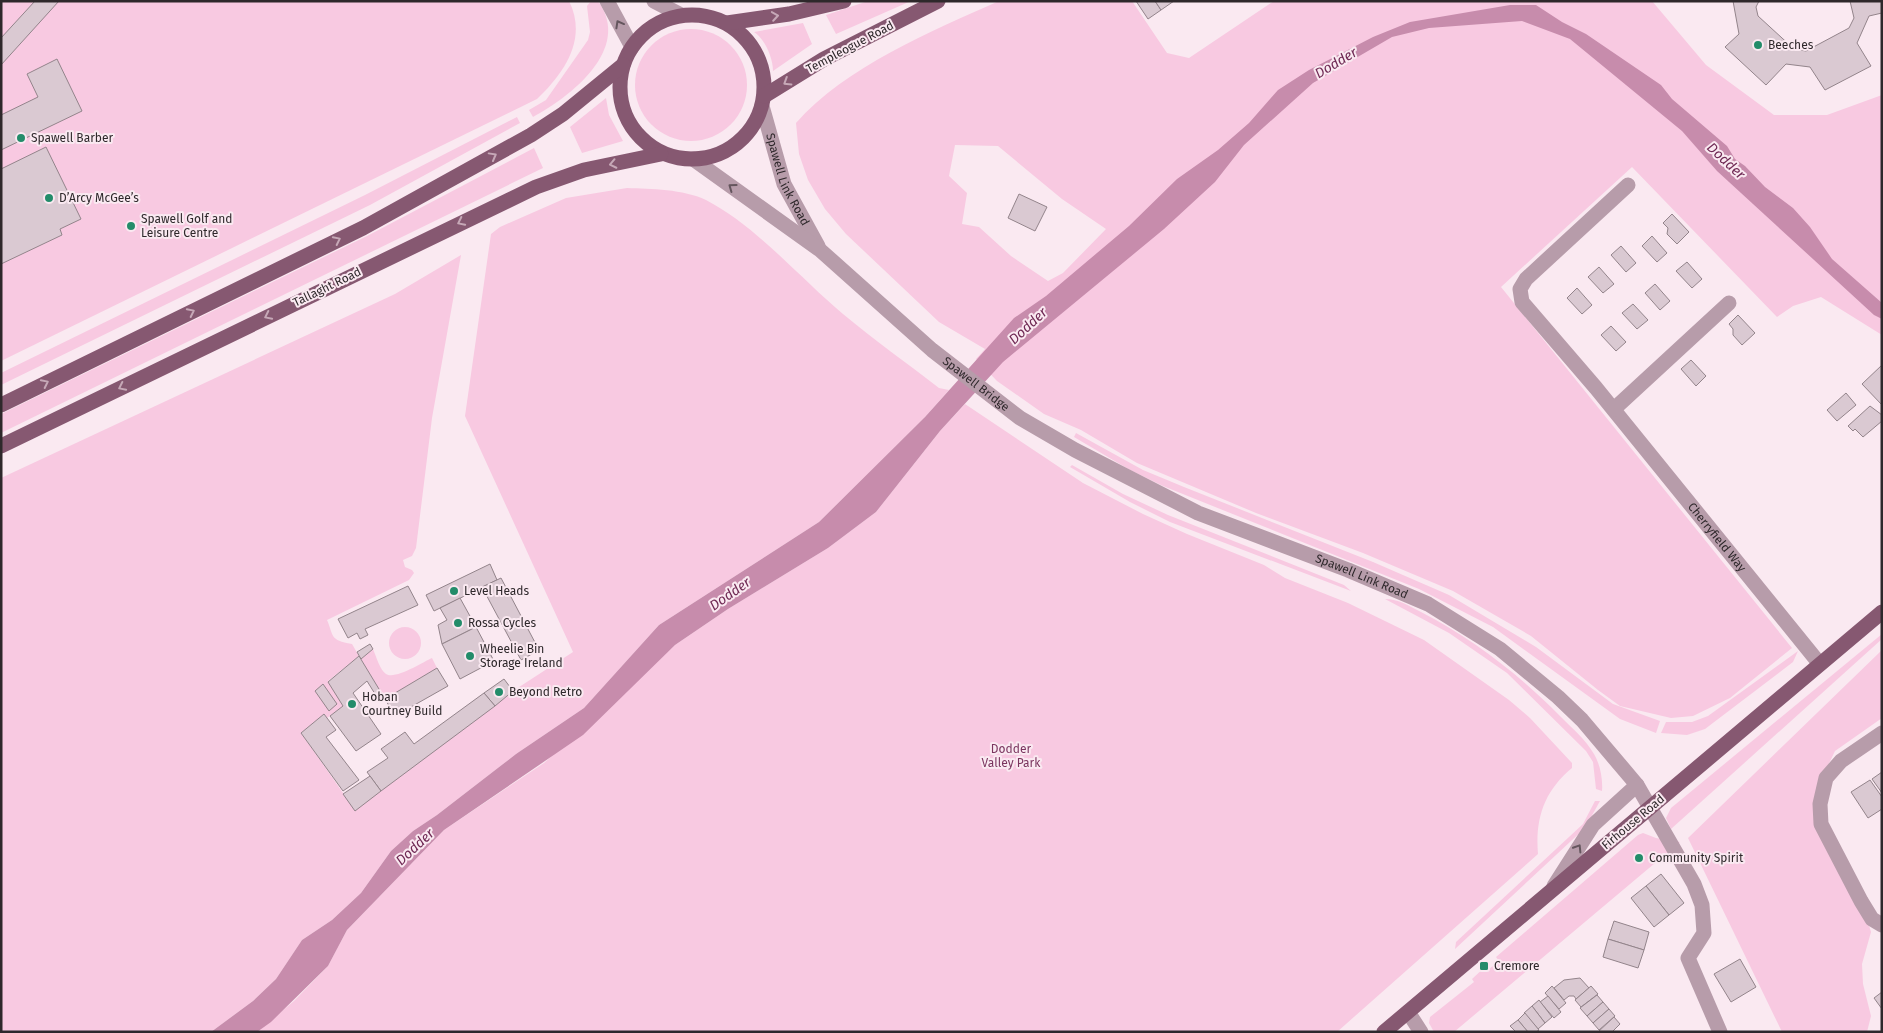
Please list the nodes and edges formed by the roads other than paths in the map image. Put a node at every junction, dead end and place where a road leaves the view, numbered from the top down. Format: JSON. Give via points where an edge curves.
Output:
{"nodes":[{"id":1,"x":607,"y":1,"type":"edge"},
{"id":2,"x":654,"y":1,"type":"edge"},
{"id":3,"x":844,"y":1,"type":"edge"},
{"id":4,"x":938,"y":1,"type":"edge"},
{"id":5,"x":682,"y":15,"type":"junction"},
{"id":6,"x":727,"y":23,"type":"junction"},
{"id":7,"x":632,"y":46,"type":"junction"},
{"id":8,"x":622,"y":65,"type":"junction"},
{"id":9,"x":763,"y":101,"type":"junction"},
{"id":10,"x":661,"y":154,"type":"junction"},
{"id":11,"x":693,"y":159,"type":"junction"},
{"id":12,"x":1628,"y":185,"type":"dead end"},
{"id":13,"x":820,"y":250,"type":"junction"},
{"id":14,"x":1729,"y":303,"type":"dead end"},
{"id":15,"x":932,"y":350,"type":"joint"},
{"id":16,"x":1,"y":405,"type":"edge"},
{"id":17,"x":1614,"y":409,"type":"junction"},
{"id":18,"x":1020,"y":418,"type":"joint"},
{"id":19,"x":1,"y":446,"type":"edge"},
{"id":20,"x":1882,"y":612,"type":"edge"},
{"id":21,"x":1819,"y":664,"type":"junction"},
{"id":22,"x":1882,"y":733,"type":"edge"},
{"id":23,"x":1638,"y":785,"type":"junction"},
{"id":24,"x":1650,"y":807,"type":"junction"},
{"id":25,"x":1552,"y":890,"type":"junction"},
{"id":26,"x":1882,"y":925,"type":"edge"},
{"id":27,"x":1408,"y":1012,"type":"junction"},
{"id":28,"x":1384,"y":1032,"type":"edge"},
{"id":29,"x":1421,"y":1032,"type":"edge"},
{"id":30,"x":1720,"y":1032,"type":"edge"}],
"edges":[{"from":7,"to":1,"type":"street","one_way":true},
{"from":2,"to":5,"type":"street"},
{"from":6,"to":3,"type":"main road","one_way":true,"via":[[789,14]]},
{"from":4,"to":9,"type":"main road","name":"Templeogue Road","one_way":true,"via":[[824,59]]},
{"from":5,"to":6,"type":"main road","via":[[705,15]]},
{"from":5,"to":7,"type":"main road","via":[[649,29]]},
{"from":6,"to":9,"type":"main road","via":[[744,36],[757,54],[764,74]]},
{"from":7,"to":8,"type":"main road"},
{"from":8,"to":10,"type":"main road","via":[[622,106],[630,124],[643,140]]},
{"from":16,"to":8,"type":"main road","one_way":true,"via":[[380,218],[531,135],[563,114]]},
{"from":9,"to":11,"type":"main road","via":[[755,123],[739,141],[728,150]]},
{"from":9,"to":13,"type":"street","name":"Spawell Link Road","via":[[784,184]]},
{"from":10,"to":11,"type":"main road"},
{"from":10,"to":19,"type":"main road","name":"Tallaght Road","one_way":true,"via":[[584,170],[536,187]]},
{"from":13,"to":11,"type":"street","name":"Spawell Link Road","one_way":true},
{"from":12,"to":17,"type":"street","name":"Cherryfield Way","via":[[1526,279],[1520,289],[1522,302]]},
{"from":13,"to":15,"type":"street","name":"Spawell Link Road"},
{"from":14,"to":17,"type":"street"},
{"from":15,"to":18,"type":"street","name":"Spawell Bridge"},
{"from":17,"to":21,"type":"street","name":"Cherryfield Way"},
{"from":18,"to":23,"type":"street","name":"Spawell Link Road","via":[[1083,455],[1198,513],[1428,604],[1500,649],[1558,697]]},
{"from":20,"to":21,"type":"main road","name":"Firhouse Road"},
{"from":21,"to":24,"type":"main road","name":"Firhouse Road"},
{"from":22,"to":26,"type":"street","via":[[1840,761],[1826,778],[1820,804],[1821,824],[1825,832],[1872,919]]},
{"from":23,"to":24,"type":"street","name":"Spawell Link Road"},
{"from":25,"to":23,"type":"street","one_way":true,"via":[[1593,825]]},
{"from":24,"to":25,"type":"main road","name":"Firhouse Road"},
{"from":24,"to":30,"type":"street","name":"Spawell Link Road","via":[[1694,884],[1702,905],[1704,933],[1688,958]]},
{"from":25,"to":27,"type":"main road","name":"Firhouse Road"},
{"from":27,"to":28,"type":"main road","name":"Firhouse Road"},
{"from":27,"to":29,"type":"street"}]}
